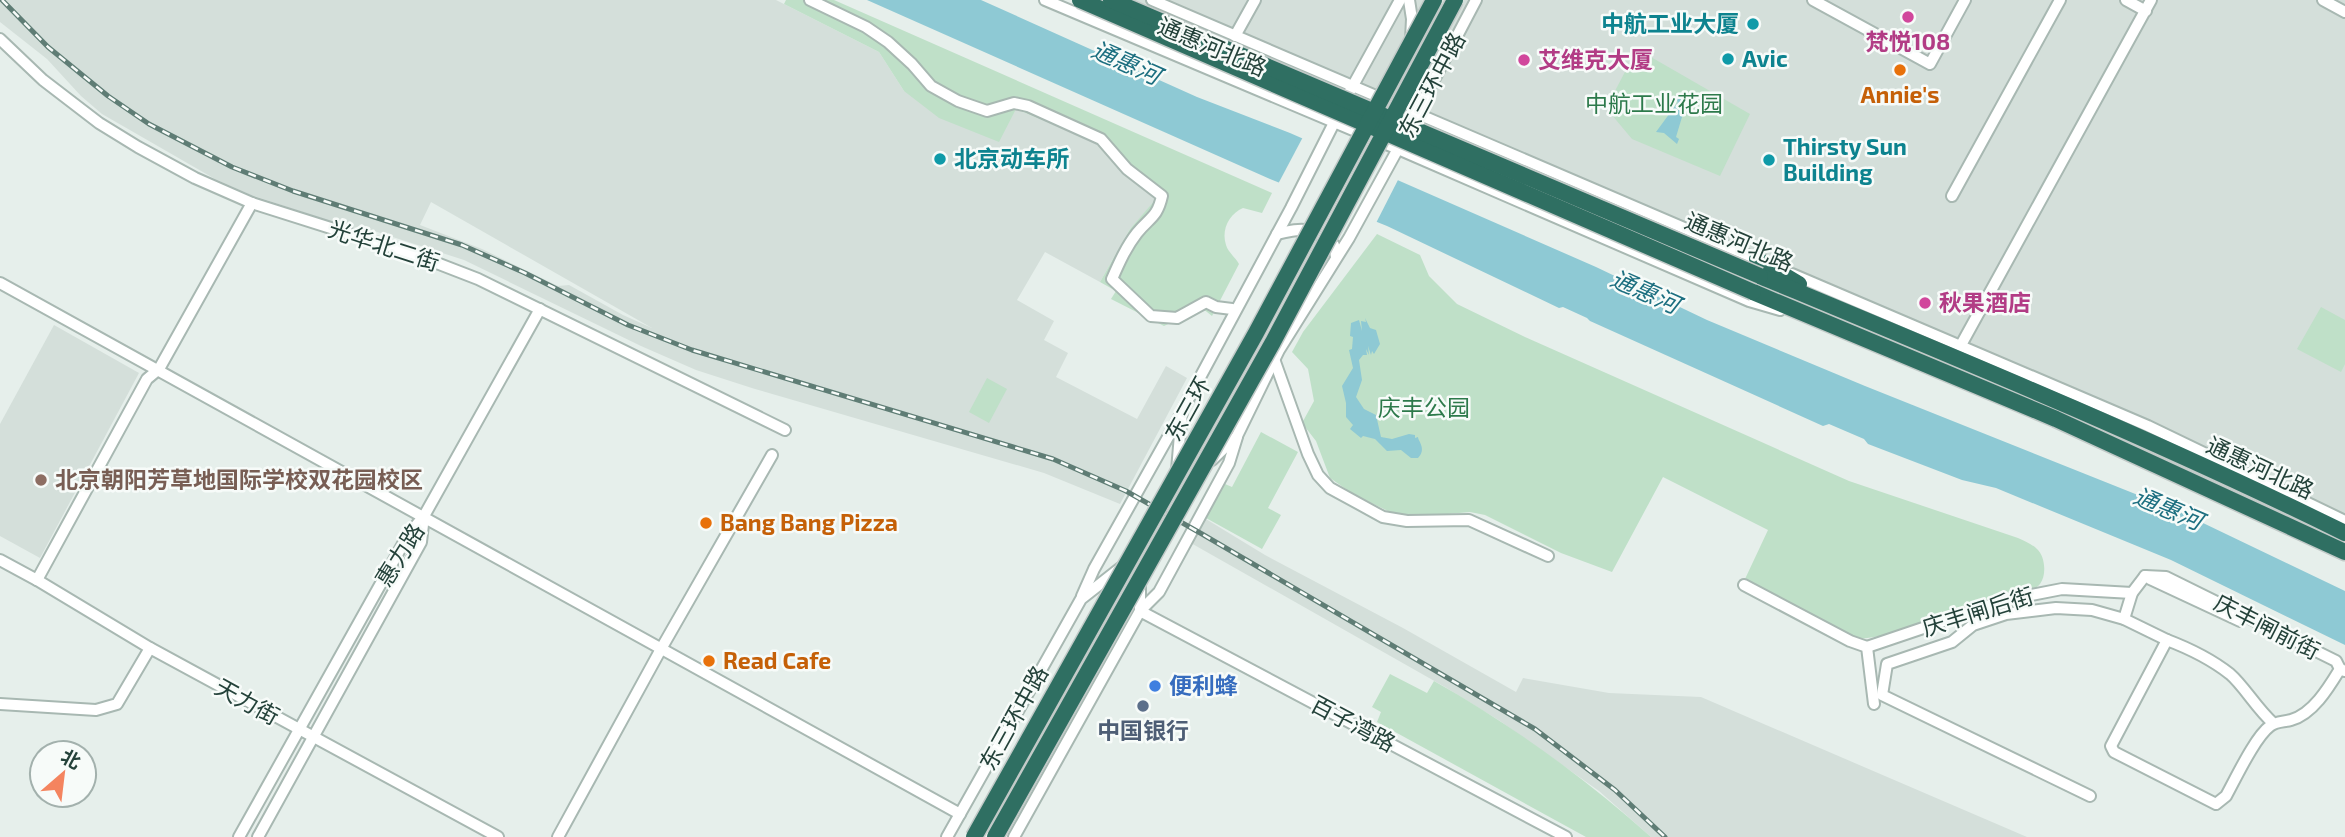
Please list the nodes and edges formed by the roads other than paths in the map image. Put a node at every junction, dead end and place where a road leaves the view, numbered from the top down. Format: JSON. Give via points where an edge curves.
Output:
{"nodes":[{"id":1,"x":810,"y":0,"type":"edge"},
{"id":2,"x":1045,"y":0,"type":"edge"},
{"id":3,"x":1080,"y":0,"type":"edge"},
{"id":4,"x":1111,"y":0,"type":"edge"},
{"id":5,"x":1152,"y":0,"type":"edge"},
{"id":6,"x":1255,"y":0,"type":"edge"},
{"id":7,"x":1400,"y":0,"type":"edge"},
{"id":8,"x":1409,"y":0,"type":"edge"},
{"id":9,"x":1434,"y":0,"type":"edge"},
{"id":10,"x":1455,"y":0,"type":"edge"},
{"id":11,"x":1476,"y":0,"type":"edge"},
{"id":12,"x":1813,"y":0,"type":"edge"},
{"id":13,"x":1965,"y":0,"type":"edge"},
{"id":14,"x":2060,"y":0,"type":"edge"},
{"id":15,"x":2126,"y":0,"type":"edge"},
{"id":16,"x":2323,"y":0,"type":"edge"},
{"id":17,"x":2149,"y":5,"type":"edge"},
{"id":18,"x":2345,"y":12,"type":"edge"},
{"id":19,"x":1234,"y":36,"type":"junction"},
{"id":20,"x":0,"y":39,"type":"edge"},
{"id":21,"x":1352,"y":87,"type":"junction"},
{"id":22,"x":1388,"y":102,"type":"junction"},
{"id":23,"x":1416,"y":114,"type":"junction"},
{"id":24,"x":1334,"y":123,"type":"junction"},
{"id":25,"x":1370,"y":137,"type":"junction"},
{"id":26,"x":1398,"y":149,"type":"junction"},
{"id":27,"x":1952,"y":196,"type":"dead end"},
{"id":28,"x":252,"y":204,"type":"junction"},
{"id":29,"x":1321,"y":229,"type":"junction"},
{"id":30,"x":1277,"y":234,"type":"junction"},
{"id":31,"x":1336,"y":257,"type":"junction"},
{"id":32,"x":1757,"y":259,"type":"junction"},
{"id":33,"x":0,"y":283,"type":"edge"},
{"id":34,"x":540,"y":309,"type":"junction"},
{"id":35,"x":1232,"y":309,"type":"dead end"},
{"id":36,"x":1856,"y":316,"type":"junction"},
{"id":37,"x":1829,"y":325,"type":"junction"},
{"id":38,"x":1961,"y":345,"type":"junction"},
{"id":39,"x":1274,"y":359,"type":"junction"},
{"id":40,"x":159,"y":369,"type":"junction"},
{"id":41,"x":1182,"y":411,"type":"junction"},
{"id":42,"x":785,"y":430,"type":"dead end"},
{"id":43,"x":1237,"y":436,"type":"junction"},
{"id":44,"x":772,"y":455,"type":"dead end"},
{"id":45,"x":1177,"y":469,"type":"junction"},
{"id":46,"x":1192,"y":478,"type":"junction"},
{"id":47,"x":2285,"y":503,"type":"junction"},
{"id":48,"x":424,"y":516,"type":"junction"},
{"id":49,"x":2345,"y":521,"type":"edge"},
{"id":50,"x":2345,"y":527,"type":"edge"},
{"id":51,"x":2345,"y":533,"type":"edge"},
{"id":52,"x":2345,"y":552,"type":"edge"},
{"id":53,"x":1548,"y":556,"type":"dead end"},
{"id":54,"x":0,"y":560,"type":"edge"},
{"id":55,"x":1124,"y":565,"type":"junction"},
{"id":56,"x":1140,"y":573,"type":"junction"},
{"id":57,"x":37,"y":580,"type":"junction"},
{"id":58,"x":1744,"y":585,"type":"dead end"},
{"id":59,"x":2132,"y":593,"type":"junction"},
{"id":60,"x":1081,"y":599,"type":"junction"},
{"id":61,"x":1140,"y":611,"type":"junction"},
{"id":62,"x":2124,"y":619,"type":"junction"},
{"id":63,"x":2167,"y":640,"type":"junction"},
{"id":64,"x":1867,"y":647,"type":"junction"},
{"id":65,"x":150,"y":648,"type":"junction"},
{"id":66,"x":661,"y":649,"type":"junction"},
{"id":67,"x":2343,"y":670,"type":"edge"},
{"id":68,"x":1871,"y":680,"type":"junction"},
{"id":69,"x":1884,"y":681,"type":"junction"},
{"id":70,"x":0,"y":704,"type":"edge"},
{"id":71,"x":1874,"y":704,"type":"dead end"},
{"id":72,"x":2273,"y":723,"type":"junction"},
{"id":73,"x":300,"y":731,"type":"junction"},
{"id":74,"x":314,"y":739,"type":"junction"},
{"id":75,"x":2090,"y":796,"type":"dead end"},
{"id":76,"x":960,"y":814,"type":"junction"},
{"id":77,"x":239,"y":837,"type":"edge"},
{"id":78,"x":258,"y":837,"type":"edge"},
{"id":79,"x":498,"y":837,"type":"edge"},
{"id":80,"x":558,"y":837,"type":"edge"},
{"id":81,"x":947,"y":837,"type":"edge"},
{"id":82,"x":974,"y":837,"type":"edge"},
{"id":83,"x":995,"y":837,"type":"edge"},
{"id":84,"x":1014,"y":837,"type":"edge"},
{"id":85,"x":1566,"y":837,"type":"edge"}],
"edges":[{"from":1,"to":35,"type":"street","via":[[888,41],[930,86],[958,101],[987,111],[1014,103],[1028,106],[1101,139],[1127,169],[1162,196],[1159,212],[1138,233],[1112,279],[1151,316],[1177,318],[1206,302]]},
{"from":2,"to":24,"type":"street","name":"通惠河北路"},
{"from":3,"to":37,"type":"highway","name":"通惠河北路","bridge":true},
{"from":4,"to":36,"type":"highway","name":"通惠河北路","bridge":true},
{"from":5,"to":19,"type":"street","name":"通惠河北路"},
{"from":6,"to":19,"type":"street"},
{"from":7,"to":21,"type":"street"},
{"from":8,"to":22,"type":"street","via":[[1409,53]]},
{"from":9,"to":82,"type":"highway","name":"东三环","bridge":true,"via":[[1256,334]]},
{"from":10,"to":83,"type":"highway","name":"东三环","bridge":true,"via":[[1273,342]]},
{"from":11,"to":23,"type":"street","name":"东三环中路"},
{"from":12,"to":13,"type":"street","via":[[1930,64]]},
{"from":14,"to":27,"type":"street"},
{"from":15,"to":17,"type":"street"},
{"from":16,"to":18,"type":"street"},
{"from":17,"to":38,"type":"street"},
{"from":19,"to":21,"type":"street","name":"通惠河北路"},
{"from":20,"to":28,"type":"street","name":"光华北二街","via":[[99,123],[138,148]]},
{"from":21,"to":22,"type":"street","name":"通惠河北路"},
{"from":21,"to":24,"type":"street"},
{"from":22,"to":23,"type":"street","name":"通惠河北路"},
{"from":22,"to":25,"type":"street"},
{"from":23,"to":26,"type":"street","name":"东三环中路"},
{"from":23,"to":32,"type":"street","name":"通惠河北路"},
{"from":24,"to":25,"type":"street","name":"通惠河北路"},
{"from":24,"to":30,"type":"street","name":"东三环中路"},
{"from":25,"to":26,"type":"street","name":"通惠河北路"},
{"from":25,"to":29,"type":"street"},
{"from":26,"to":31,"type":"street","name":"东三环中路"},
{"from":26,"to":37,"type":"street","name":"通惠河北路","via":[[1749,301]]},
{"from":28,"to":34,"type":"street","name":"光华北二街","via":[[416,255]]},
{"from":28,"to":40,"type":"street"},
{"from":29,"to":30,"type":"street"},
{"from":29,"to":31,"type":"street","via":[[1334,245]]},
{"from":30,"to":41,"type":"street","name":"东三环中路"},
{"from":31,"to":39,"type":"street"},
{"from":32,"to":36,"type":"highway"},
{"from":32,"to":38,"type":"street","name":"通惠河北路"},
{"from":33,"to":40,"type":"street"},
{"from":34,"to":42,"type":"street","name":"光华北二街"},
{"from":34,"to":48,"type":"street"},
{"from":36,"to":47,"type":"highway","name":"通惠河北路"},
{"from":37,"to":52,"type":"highway","name":"通惠河北路","via":[[2056,419]]},
{"from":38,"to":49,"type":"street","name":"通惠河北路","via":[[2151,427]]},
{"from":39,"to":43,"type":"street"},
{"from":39,"to":53,"type":"street","via":[[1308,454],[1330,488],[1383,517],[1407,522],[1469,520]]},
{"from":40,"to":48,"type":"street"},
{"from":40,"to":57,"type":"street","via":[[148,379]]},
{"from":41,"to":45,"type":"street","name":"东三环中路"},
{"from":41,"to":60,"type":"street","name":"东三环中路"},
{"from":43,"to":46,"type":"street"},
{"from":43,"to":61,"type":"street","via":[[1229,463],[1158,592]]},
{"from":44,"to":66,"type":"street"},
{"from":45,"to":46,"type":"street"},
{"from":45,"to":55,"type":"street","name":"东三环中路"},
{"from":46,"to":56,"type":"street"},
{"from":47,"to":50,"type":"highway"},
{"from":47,"to":51,"type":"highway","name":"通惠河北路"},
{"from":48,"to":66,"type":"street"},
{"from":48,"to":73,"type":"street","name":"惠力路","via":[[408,535]]},
{"from":48,"to":74,"type":"street","name":"惠力路","via":[[421,542]]},
{"from":54,"to":57,"type":"street","name":"天力街"},
{"from":55,"to":56,"type":"street"},
{"from":55,"to":60,"type":"street","name":"东三环中路"},
{"from":56,"to":61,"type":"street"},
{"from":57,"to":65,"type":"street","name":"天力街"},
{"from":58,"to":64,"type":"street"},
{"from":59,"to":62,"type":"street"},
{"from":59,"to":64,"type":"street","name":"庆丰闸后街","via":[[2062,589],[2006,600]]},
{"from":59,"to":67,"type":"street","name":"庆丰闸前街","via":[[2145,576],[2166,577],[2336,661]]},
{"from":60,"to":76,"type":"street","name":"东三环中路"},
{"from":61,"to":84,"type":"street"},
{"from":61,"to":85,"type":"street","name":"百子湾路"},
{"from":62,"to":63,"type":"street"},
{"from":62,"to":69,"type":"street","via":[[2092,610],[2056,608],[2006,614],[1973,625],[1952,642],[1887,664]]},
{"from":63,"to":72,"type":"street","via":[[2231,674]]},
{"from":63,"to":72,"type":"street","via":[[2111,746],[2114,752],[2216,803],[2226,796],[2262,733]]},
{"from":64,"to":68,"type":"street"},
{"from":65,"to":70,"type":"street","via":[[117,704],[96,710]]},
{"from":65,"to":73,"type":"street","name":"天力街"},
{"from":66,"to":76,"type":"street"},
{"from":66,"to":80,"type":"street"},
{"from":67,"to":72,"type":"street","via":[[2306,712]]},
{"from":68,"to":69,"type":"street"},
{"from":68,"to":71,"type":"street"},
{"from":69,"to":75,"type":"street","via":[[1882,695]]},
{"from":73,"to":74,"type":"street","name":"天力街"},
{"from":73,"to":77,"type":"street","name":"惠力路"},
{"from":74,"to":78,"type":"street","name":"惠力路"},
{"from":74,"to":79,"type":"street","name":"天力街"},
{"from":76,"to":81,"type":"street","name":"东三环中路"}]}
